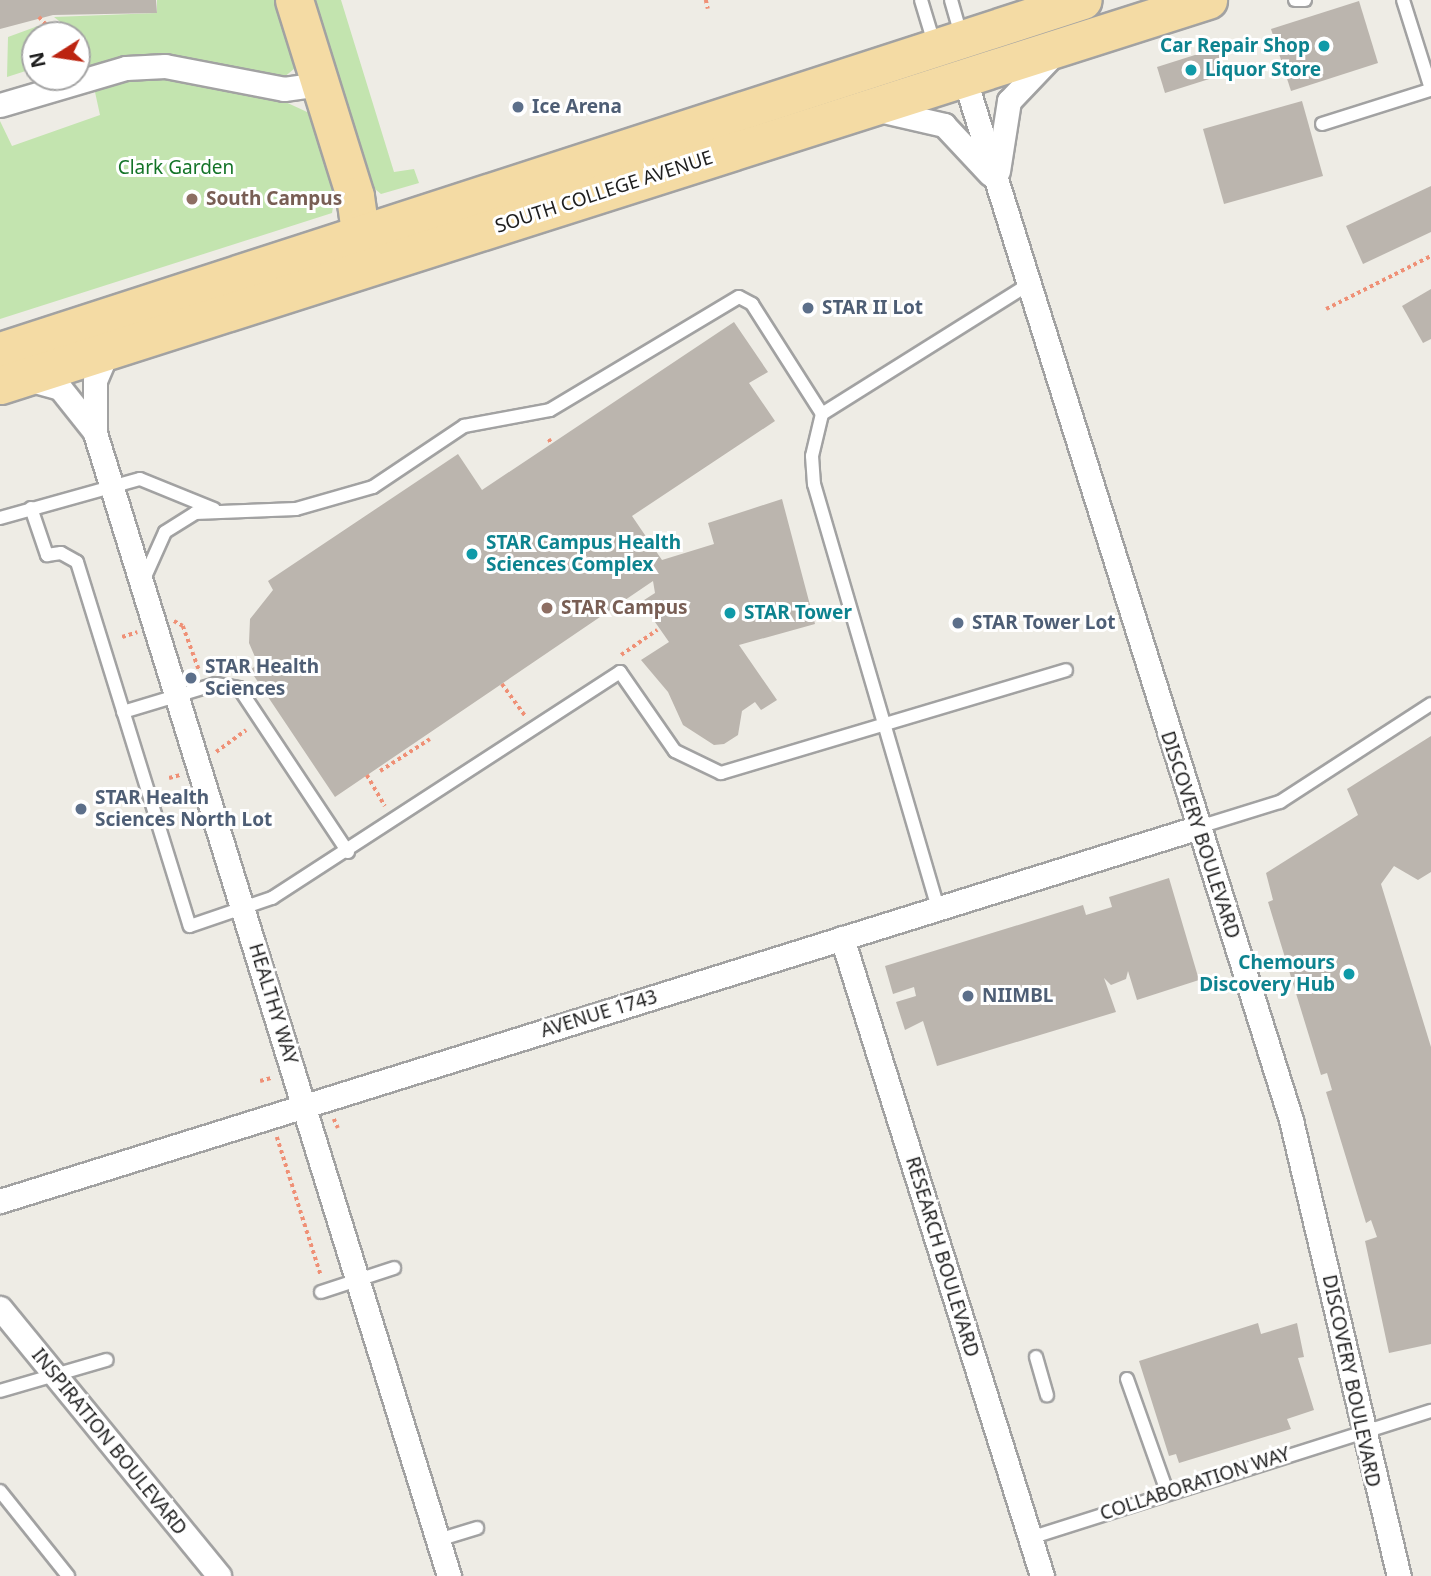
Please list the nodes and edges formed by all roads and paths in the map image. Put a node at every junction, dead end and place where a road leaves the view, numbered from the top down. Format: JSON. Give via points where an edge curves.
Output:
{"nodes":[{"id":1,"x":294,"y":0,"type":"edge"},
{"id":2,"x":706,"y":0,"type":"edge"},
{"id":3,"x":921,"y":0,"type":"edge"},
{"id":4,"x":951,"y":0,"type":"edge"},
{"id":5,"x":1083,"y":0,"type":"edge"},
{"id":6,"x":1208,"y":0,"type":"edge"},
{"id":7,"x":1295,"y":0,"type":"edge"},
{"id":8,"x":1305,"y":0,"type":"edge"},
{"id":9,"x":1403,"y":0,"type":"edge"},
{"id":10,"x":708,"y":9,"type":"dead end"},
{"id":11,"x":39,"y":17,"type":"dead end"},
{"id":12,"x":43,"y":21,"type":"edge"},
{"id":13,"x":1070,"y":44,"type":"junction"},
{"id":14,"x":955,"y":57,"type":"junction"},
{"id":15,"x":320,"y":83,"type":"junction"},
{"id":16,"x":1430,"y":90,"type":"edge"},
{"id":17,"x":0,"y":105,"type":"edge"},
{"id":18,"x":868,"y":108,"type":"junction"},
{"id":19,"x":1322,"y":124,"type":"dead end"},
{"id":20,"x":996,"y":181,"type":"junction"},
{"id":21,"x":360,"y":231,"type":"junction"},
{"id":22,"x":1431,"y":256,"type":"edge"},
{"id":23,"x":342,"y":276,"type":"junction"},
{"id":24,"x":1028,"y":285,"type":"junction"},
{"id":25,"x":1326,"y":309,"type":"dead end"},
{"id":26,"x":108,"y":350,"type":"junction"},
{"id":27,"x":7,"y":371,"type":"edge"},
{"id":28,"x":822,"y":414,"type":"junction"},
{"id":29,"x":95,"y":433,"type":"junction"},
{"id":30,"x":112,"y":484,"type":"junction"},
{"id":31,"x":31,"y":508,"type":"junction"},
{"id":32,"x":214,"y":509,"type":"junction"},
{"id":33,"x":0,"y":518,"type":"edge"},
{"id":34,"x":142,"y":586,"type":"junction"},
{"id":35,"x":657,"y":631,"type":"dead end"},
{"id":36,"x":614,"y":660,"type":"dead end"},
{"id":37,"x":1066,"y":670,"type":"dead end"},
{"id":38,"x":502,"y":684,"type":"dead end"},
{"id":39,"x":176,"y":695,"type":"junction"},
{"id":40,"x":1431,"y":704,"type":"edge"},
{"id":41,"x":123,"y":712,"type":"junction"},
{"id":42,"x":526,"y":718,"type":"dead end"},
{"id":43,"x":261,"y":719,"type":"junction"},
{"id":44,"x":886,"y":724,"type":"junction"},
{"id":45,"x":430,"y":739,"type":"dead end"},
{"id":46,"x":199,"y":765,"type":"junction"},
{"id":47,"x":380,"y":771,"type":"dead end"},
{"id":48,"x":368,"y":775,"type":"dead end"},
{"id":49,"x":169,"y":778,"type":"dead end"},
{"id":50,"x":386,"y":804,"type":"dead end"},
{"id":51,"x":1199,"y":827,"type":"junction"},
{"id":52,"x":348,"y":852,"type":"junction"},
{"id":53,"x":938,"y":909,"type":"junction"},
{"id":54,"x":243,"y":910,"type":"junction"},
{"id":55,"x":842,"y":938,"type":"junction"},
{"id":56,"x":276,"y":1077,"type":"dead end"},
{"id":57,"x":260,"y":1081,"type":"dead end"},
{"id":58,"x":304,"y":1106,"type":"junction"},
{"id":59,"x":334,"y":1117,"type":"dead end"},
{"id":60,"x":338,"y":1128,"type":"dead end"},
{"id":61,"x":276,"y":1133,"type":"dead end"},
{"id":62,"x":0,"y":1201,"type":"edge"},
{"id":63,"x":394,"y":1268,"type":"dead end"},
{"id":64,"x":321,"y":1278,"type":"dead end"},
{"id":65,"x":358,"y":1280,"type":"junction"},
{"id":66,"x":321,"y":1292,"type":"dead end"},
{"id":67,"x":0,"y":1308,"type":"edge"},
{"id":68,"x":1036,"y":1357,"type":"dead end"},
{"id":69,"x":107,"y":1360,"type":"dead end"},
{"id":70,"x":54,"y":1374,"type":"junction"},
{"id":71,"x":1127,"y":1379,"type":"dead end"},
{"id":72,"x":0,"y":1391,"type":"edge"},
{"id":73,"x":1047,"y":1395,"type":"dead end"},
{"id":74,"x":1431,"y":1411,"type":"edge"},
{"id":75,"x":1360,"y":1430,"type":"junction"},
{"id":76,"x":0,"y":1491,"type":"edge"},
{"id":77,"x":1168,"y":1493,"type":"junction"},
{"id":78,"x":477,"y":1528,"type":"dead end"},
{"id":79,"x":1030,"y":1538,"type":"junction"},
{"id":80,"x":439,"y":1540,"type":"junction"},
{"id":81,"x":68,"y":1576,"type":"edge"},
{"id":82,"x":219,"y":1576,"type":"edge"},
{"id":83,"x":449,"y":1576,"type":"edge"},
{"id":84,"x":1042,"y":1576,"type":"edge"},
{"id":85,"x":1399,"y":1576,"type":"edge"}],
"edges":[{"from":1,"to":15,"type":"main road"},
{"from":2,"to":10,"type":"path"},
{"from":3,"to":14,"type":"lane"},
{"from":4,"to":14,"type":"lane"},
{"from":5,"to":14,"type":"main road","name":"SOUTH COLLEGE AVENUE"},
{"from":6,"to":13,"type":"main road","name":"SOUTH COLLEGE AVENUE"},
{"from":7,"to":8,"type":"lane"},
{"from":9,"to":16,"type":"lane"},
{"from":11,"to":12,"type":"path"},
{"from":13,"to":14,"type":"main road","name":"SOUTH COLLEGE AVENUE"},
{"from":13,"to":20,"type":"street","name":"DISCOVERY BOULEVARD","via":[[1031,72],[1009,101]]},
{"from":14,"to":18,"type":"main road","name":"SOUTH COLLEGE AVENUE"},
{"from":14,"to":20,"type":"street","name":"DISCOVERY BOULEVARD"},
{"from":14,"to":21,"type":"main road","name":"SOUTH COLLEGE AVENUE"},
{"from":15,"to":17,"type":"street","via":[[284,89],[165,66],[126,68]]},
{"from":15,"to":21,"type":"main road"},
{"from":16,"to":19,"type":"lane"},
{"from":18,"to":20,"type":"street","name":"DISCOVERY BOULEVARD","via":[[944,125]]},
{"from":18,"to":23,"type":"main road","name":"SOUTH COLLEGE AVENUE"},
{"from":20,"to":24,"type":"street","name":"DISCOVERY BOULEVARD"},
{"from":21,"to":23,"type":"main road"},
{"from":21,"to":27,"type":"main road","name":"SOUTH COLLEGE AVENUE"},
{"from":22,"to":25,"type":"path"},
{"from":23,"to":26,"type":"main road","name":"SOUTH COLLEGE AVENUE"},
{"from":24,"to":28,"type":"lane"},
{"from":24,"to":51,"type":"street","name":"DISCOVERY BOULEVARD"},
{"from":26,"to":27,"type":"main road","name":"SOUTH COLLEGE AVENUE"},
{"from":26,"to":29,"type":"street","name":"HEALTHY WAY","via":[[95,380]]},
{"from":27,"to":29,"type":"street","name":"HEALTHY WAY","via":[[58,387]]},
{"from":28,"to":32,"type":"lane","via":[[752,304],[727,299],[562,404],[464,426],[373,487],[296,509]]},
{"from":28,"to":44,"type":"lane","via":[[812,456],[814,484]]},
{"from":29,"to":30,"type":"street","name":"HEALTHY WAY"},
{"from":30,"to":31,"type":"lane"},
{"from":30,"to":32,"type":"lane","via":[[140,479]]},
{"from":30,"to":34,"type":"street","name":"HEALTHY WAY"},
{"from":31,"to":33,"type":"lane"},
{"from":31,"to":41,"type":"lane","via":[[47,555],[61,553],[77,562]]},
{"from":32,"to":34,"type":"lane","via":[[165,532]]},
{"from":34,"to":39,"type":"street","name":"HEALTHY WAY"},
{"from":35,"to":36,"type":"path"},
{"from":37,"to":44,"type":"lane"},
{"from":38,"to":42,"type":"path"},
{"from":39,"to":41,"type":"lane"},
{"from":39,"to":43,"type":"lane","via":[[226,683],[239,688]]},
{"from":39,"to":46,"type":"street","name":"HEALTHY WAY"},
{"from":40,"to":51,"type":"lane","via":[[1280,802]]},
{"from":41,"to":54,"type":"lane","via":[[190,926]]},
{"from":43,"to":46,"type":"path"},
{"from":43,"to":52,"type":"lane"},
{"from":44,"to":52,"type":"lane","via":[[721,773],[675,751],[620,672]]},
{"from":44,"to":53,"type":"lane"},
{"from":45,"to":47,"type":"path"},
{"from":46,"to":49,"type":"path"},
{"from":46,"to":54,"type":"street","name":"HEALTHY WAY"},
{"from":48,"to":50,"type":"path"},
{"from":51,"to":53,"type":"street","name":"AVENUE 1743"},
{"from":51,"to":75,"type":"street","name":"DISCOVERY BOULEVARD","via":[[1307,1179]]},
{"from":52,"to":54,"type":"lane"},
{"from":53,"to":55,"type":"street","name":"AVENUE 1743"},
{"from":54,"to":58,"type":"street","name":"HEALTHY WAY"},
{"from":55,"to":58,"type":"street","name":"AVENUE 1743"},
{"from":55,"to":79,"type":"street","name":"RESEARCH BOULEVARD"},
{"from":56,"to":57,"type":"path"},
{"from":58,"to":62,"type":"street","name":"AVENUE 1743"},
{"from":58,"to":65,"type":"street","name":"HEALTHY WAY"},
{"from":59,"to":60,"type":"path"},
{"from":61,"to":64,"type":"path"},
{"from":63,"to":65,"type":"lane"},
{"from":65,"to":66,"type":"lane"},
{"from":65,"to":80,"type":"street","name":"HEALTHY WAY"},
{"from":67,"to":70,"type":"street","name":"INSPIRATION BOULEVARD"},
{"from":68,"to":73,"type":"lane"},
{"from":69,"to":70,"type":"lane"},
{"from":70,"to":72,"type":"lane"},
{"from":70,"to":82,"type":"street","name":"INSPIRATION BOULEVARD"},
{"from":71,"to":77,"type":"lane"},
{"from":74,"to":75,"type":"lane","name":"COLLABORATION WAY"},
{"from":75,"to":77,"type":"lane","name":"COLLABORATION WAY"},
{"from":75,"to":85,"type":"street","name":"DISCOVERY BOULEVARD"},
{"from":76,"to":81,"type":"lane"},
{"from":77,"to":79,"type":"lane","name":"COLLABORATION WAY"},
{"from":78,"to":80,"type":"lane"},
{"from":79,"to":84,"type":"street","name":"RESEARCH BOULEVARD"},
{"from":80,"to":83,"type":"street","name":"HEALTHY WAY"}]}
